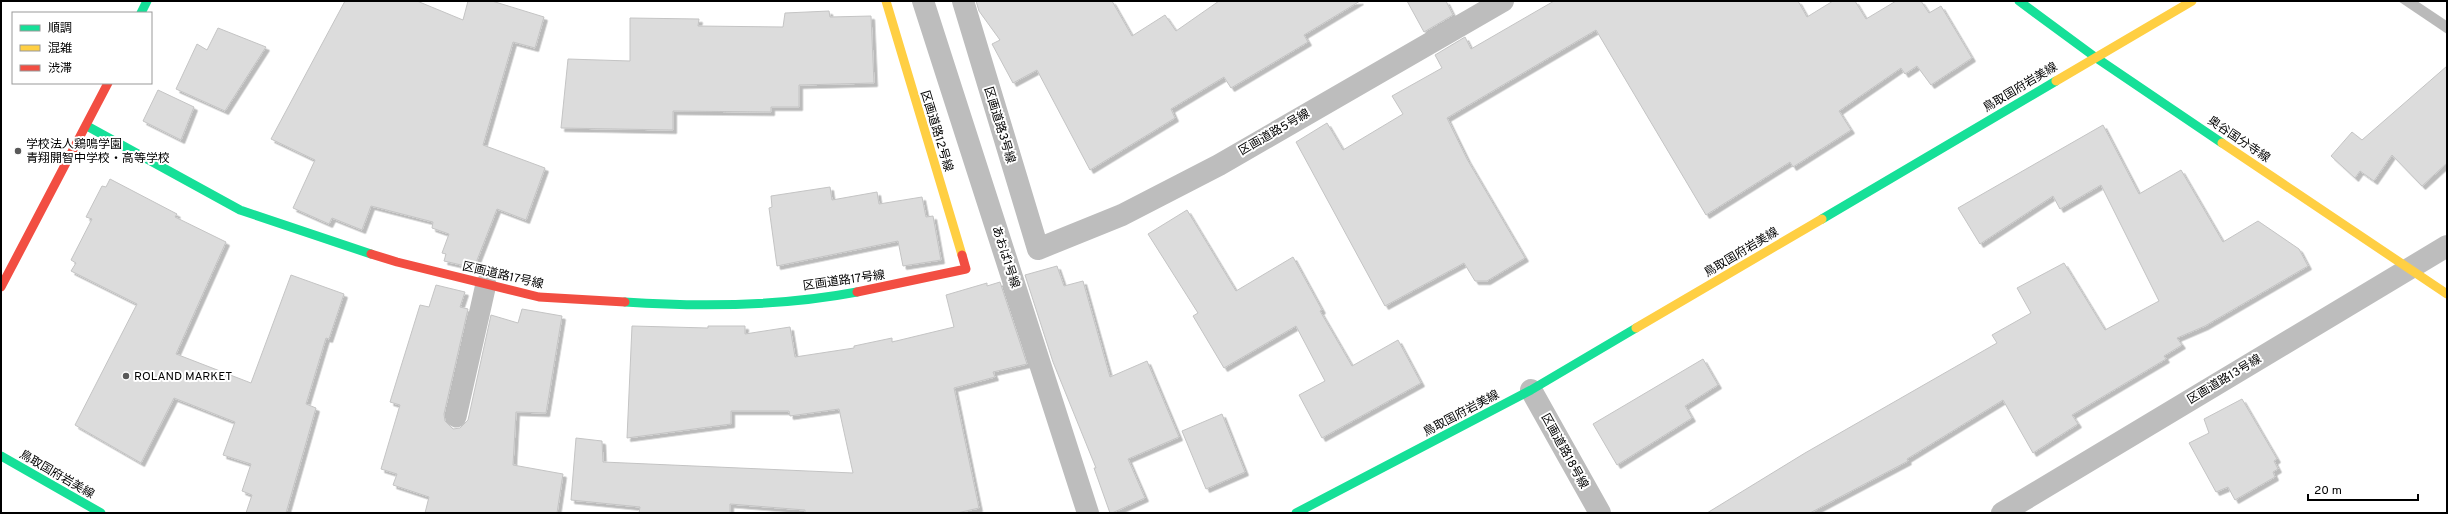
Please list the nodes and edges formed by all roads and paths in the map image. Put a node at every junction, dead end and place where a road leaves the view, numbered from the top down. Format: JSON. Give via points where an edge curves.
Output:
{"nodes":[{"id":1,"x":147,"y":1,"type":"edge"},
{"id":2,"x":886,"y":1,"type":"edge"},
{"id":3,"x":923,"y":1,"type":"edge"},
{"id":4,"x":963,"y":1,"type":"edge"},
{"id":5,"x":1502,"y":1,"type":"edge"},
{"id":6,"x":2019,"y":1,"type":"edge"},
{"id":7,"x":2192,"y":1,"type":"edge"},
{"id":8,"x":142,"y":12,"type":"edge"},
{"id":9,"x":2095,"y":57,"type":"junction"},
{"id":10,"x":108,"y":84,"type":"edge"},
{"id":11,"x":87,"y":126,"type":"junction"},
{"id":12,"x":2447,"y":246,"type":"edge"},
{"id":13,"x":1038,"y":248,"type":"joint"},
{"id":14,"x":2408,"y":268,"type":"junction"},
{"id":15,"x":966,"y":269,"type":"joint"},
{"id":16,"x":486,"y":284,"type":"junction"},
{"id":17,"x":1,"y":288,"type":"edge"},
{"id":18,"x":2447,"y":294,"type":"edge"},
{"id":19,"x":1531,"y":390,"type":"junction"},
{"id":20,"x":456,"y":417,"type":"dead end"},
{"id":21,"x":1,"y":456,"type":"edge"},
{"id":22,"x":101,"y":513,"type":"edge"},
{"id":23,"x":1088,"y":513,"type":"edge"},
{"id":24,"x":1296,"y":513,"type":"edge"},
{"id":25,"x":1600,"y":513,"type":"edge"},
{"id":26,"x":2002,"y":513,"type":"edge"}],
"edges":[{"from":1,"to":8,"type":"street"},
{"from":2,"to":15,"type":"street","name":"区画道路12号線"},
{"from":3,"to":23,"type":"street","name":"あおば1号線"},
{"from":4,"to":13,"type":"street","name":"区画道路3号線"},
{"from":5,"to":13,"type":"street","name":"区画道路5号線","via":[[1219,165],[1122,216]]},
{"from":6,"to":9,"type":"street","name":"奥谷国分寺線"},
{"from":7,"to":9,"type":"street","name":"鳥取国府岩美線"},
{"from":9,"to":14,"type":"street","name":"奥谷国分寺線"},
{"from":9,"to":19,"type":"street","name":"鳥取国府岩美線"},
{"from":10,"to":11,"type":"street"},
{"from":11,"to":16,"type":"street","name":"区画道路17号線","via":[[240,210],[397,262]]},
{"from":11,"to":17,"type":"street"},
{"from":12,"to":14,"type":"street","name":"区画道路13号線"},
{"from":14,"to":18,"type":"street","name":"奥谷国分寺線"},
{"from":14,"to":26,"type":"street","name":"区画道路13号線"},
{"from":15,"to":16,"type":"street","name":"区画道路17号線","via":[[830,297],[689,306],[539,297]]},
{"from":16,"to":20,"type":"lane"},
{"from":19,"to":24,"type":"street","name":"鳥取国府岩美線"},
{"from":19,"to":25,"type":"street","name":"区画道路18号線"},
{"from":21,"to":22,"type":"street","name":"鳥取国府岩美線"}]}
